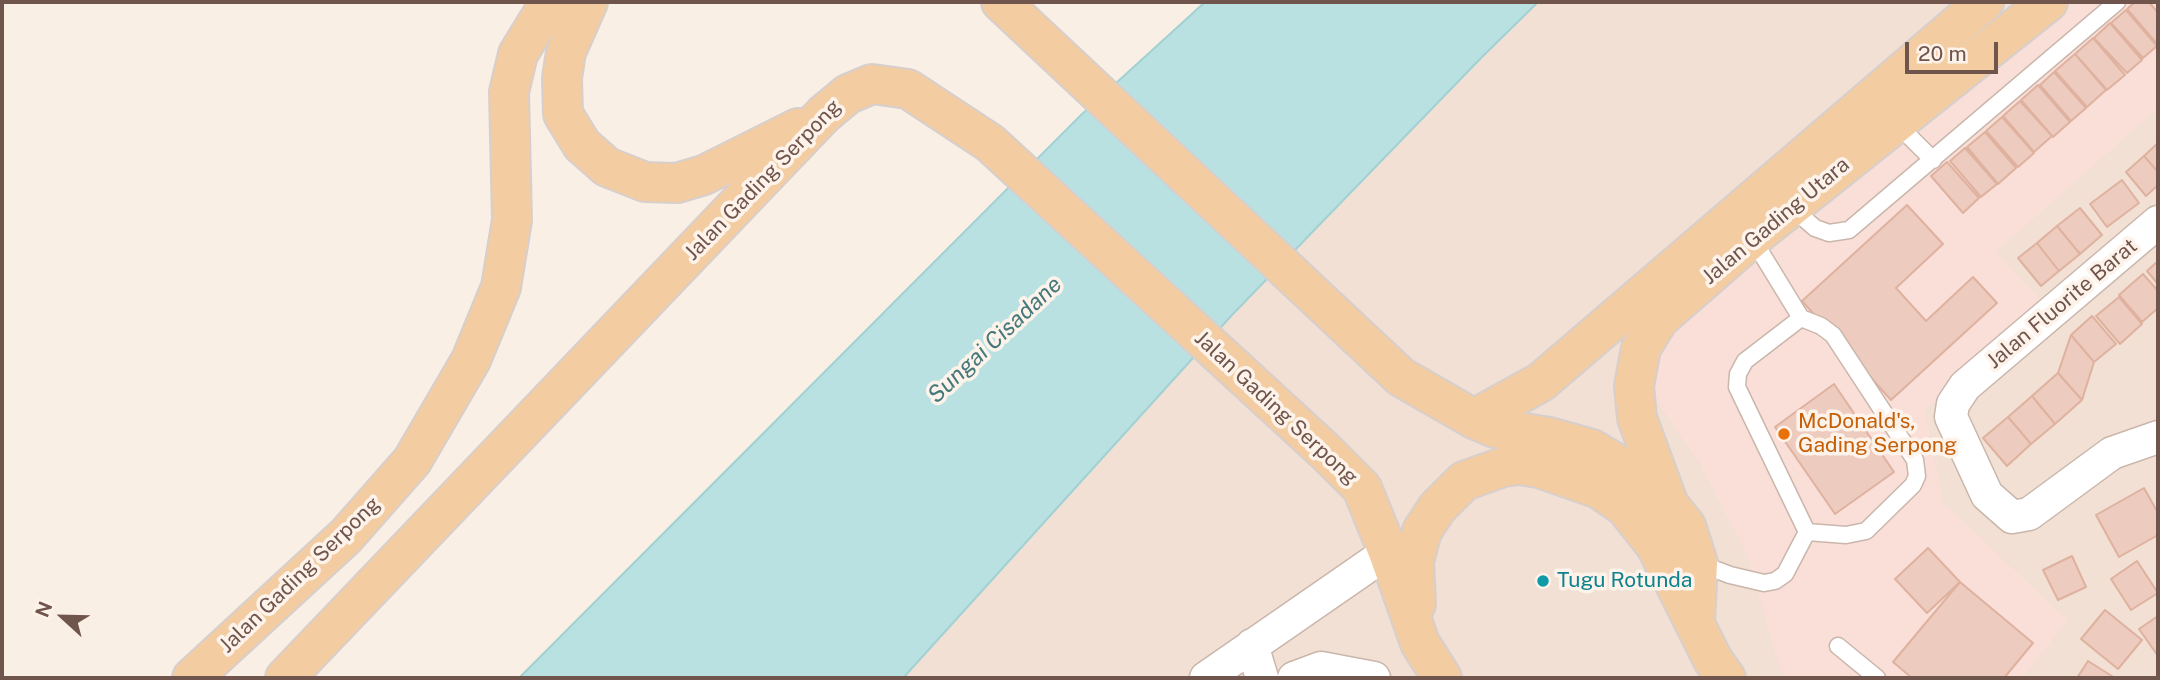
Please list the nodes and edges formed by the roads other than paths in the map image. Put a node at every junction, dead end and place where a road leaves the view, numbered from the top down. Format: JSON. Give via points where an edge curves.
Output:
{"nodes":[{"id":1,"x":550,"y":2,"type":"edge"},
{"id":2,"x":588,"y":2,"type":"edge"},
{"id":3,"x":1001,"y":2,"type":"edge"},
{"id":4,"x":1984,"y":2,"type":"edge"},
{"id":5,"x":2048,"y":2,"type":"edge"},
{"id":6,"x":2117,"y":2,"type":"edge"},
{"id":7,"x":824,"y":114,"type":"junction"},
{"id":8,"x":1896,"y":123,"type":"junction"},
{"id":9,"x":1933,"y":160,"type":"junction"},
{"id":10,"x":1791,"y":207,"type":"junction"},
{"id":11,"x":2158,"y":222,"type":"edge"},
{"id":12,"x":1752,"y":238,"type":"junction"},
{"id":13,"x":1801,"y":318,"type":"junction"},
{"id":14,"x":1485,"y":424,"type":"junction"},
{"id":15,"x":2158,"y":437,"type":"edge"},
{"id":16,"x":1669,"y":505,"type":"junction"},
{"id":17,"x":1807,"y":532,"type":"junction"},
{"id":18,"x":1388,"y":552,"type":"junction"},
{"id":19,"x":1698,"y":563,"type":"junction"},
{"id":20,"x":1695,"y":622,"type":"junction"},
{"id":21,"x":1417,"y":632,"type":"junction"},
{"id":22,"x":1252,"y":645,"type":"junction"},
{"id":23,"x":1838,"y":646,"type":"dead end"},
{"id":24,"x":192,"y":678,"type":"edge"},
{"id":25,"x":285,"y":678,"type":"edge"},
{"id":26,"x":1206,"y":678,"type":"edge"},
{"id":27,"x":1262,"y":678,"type":"edge"},
{"id":28,"x":1294,"y":678,"type":"edge"},
{"id":29,"x":1374,"y":678,"type":"edge"},
{"id":30,"x":1442,"y":678,"type":"edge"},
{"id":31,"x":1726,"y":678,"type":"edge"},
{"id":32,"x":1877,"y":678,"type":"edge"}],
"edges":[{"from":1,"to":24,"type":"main road","name":"Jalan Gading Serpong","via":[[517,54],[509,92],[512,220],[501,287],[471,360],[404,471],[346,536]]},
{"from":2,"to":7,"type":"main road","via":[[566,52],[563,114],[582,145],[607,167],[645,182],[677,183],[704,175]]},
{"from":3,"to":14,"type":"main road","via":[[1401,377]]},
{"from":4,"to":14,"type":"main road","name":"Jalan Gading Utara","via":[[1541,382]]},
{"from":5,"to":8,"type":"main road","name":"Jalan Gading Utara"},
{"from":6,"to":9,"type":"lane"},
{"from":7,"to":18,"type":"main road","name":"Jalan Gading Serpong","via":[[848,94],[872,84],[891,85],[908,89],[989,144],[1362,488]]},
{"from":7,"to":25,"type":"main road","name":"Jalan Gading Serpong"},
{"from":8,"to":9,"type":"lane"},
{"from":8,"to":10,"type":"main road","name":"Jalan Gading Utara"},
{"from":9,"to":10,"type":"lane","via":[[1849,230],[1829,233],[1815,228]]},
{"from":10,"to":12,"type":"main road","name":"Jalan Gading Utara"},
{"from":11,"to":15,"type":"street","name":"Jalan Fluorite Barat","via":[[1965,386],[1953,404],[1951,417],[1987,495],[2012,517],[2029,514],[2112,453]]},
{"from":12,"to":13,"type":"lane"},
{"from":12,"to":16,"type":"main road","name":"Jalan Gading Utara","via":[[1659,320],[1642,348],[1634,386],[1637,418]]},
{"from":13,"to":17,"type":"lane","via":[[1745,360],[1737,387]]},
{"from":13,"to":17,"type":"lane","via":[[1833,335],[1915,460],[1917,476],[1866,531],[1846,536]]},
{"from":14,"to":16,"type":"main road","via":[[1592,449]]},
{"from":16,"to":19,"type":"main road","via":[[1686,526]]},
{"from":17,"to":19,"type":"lane","via":[[1785,574],[1775,581],[1753,581]]},
{"from":18,"to":21,"type":"main road","name":"Jalan Gading Serpong"},
{"from":18,"to":22,"type":"street"},
{"from":19,"to":20,"type":"main road"},
{"from":20,"to":21,"type":"main road","via":[[1656,546],[1625,507],[1577,480],[1521,465],[1464,481],[1422,531],[1414,561]]},
{"from":20,"to":31,"type":"main road"},
{"from":21,"to":30,"type":"main road","name":"Jalan Gading Serpong"},
{"from":22,"to":26,"type":"street"},
{"from":22,"to":27,"type":"street"},
{"from":23,"to":32,"type":"lane"},
{"from":28,"to":29,"type":"street","via":[[1321,668]]}]}
